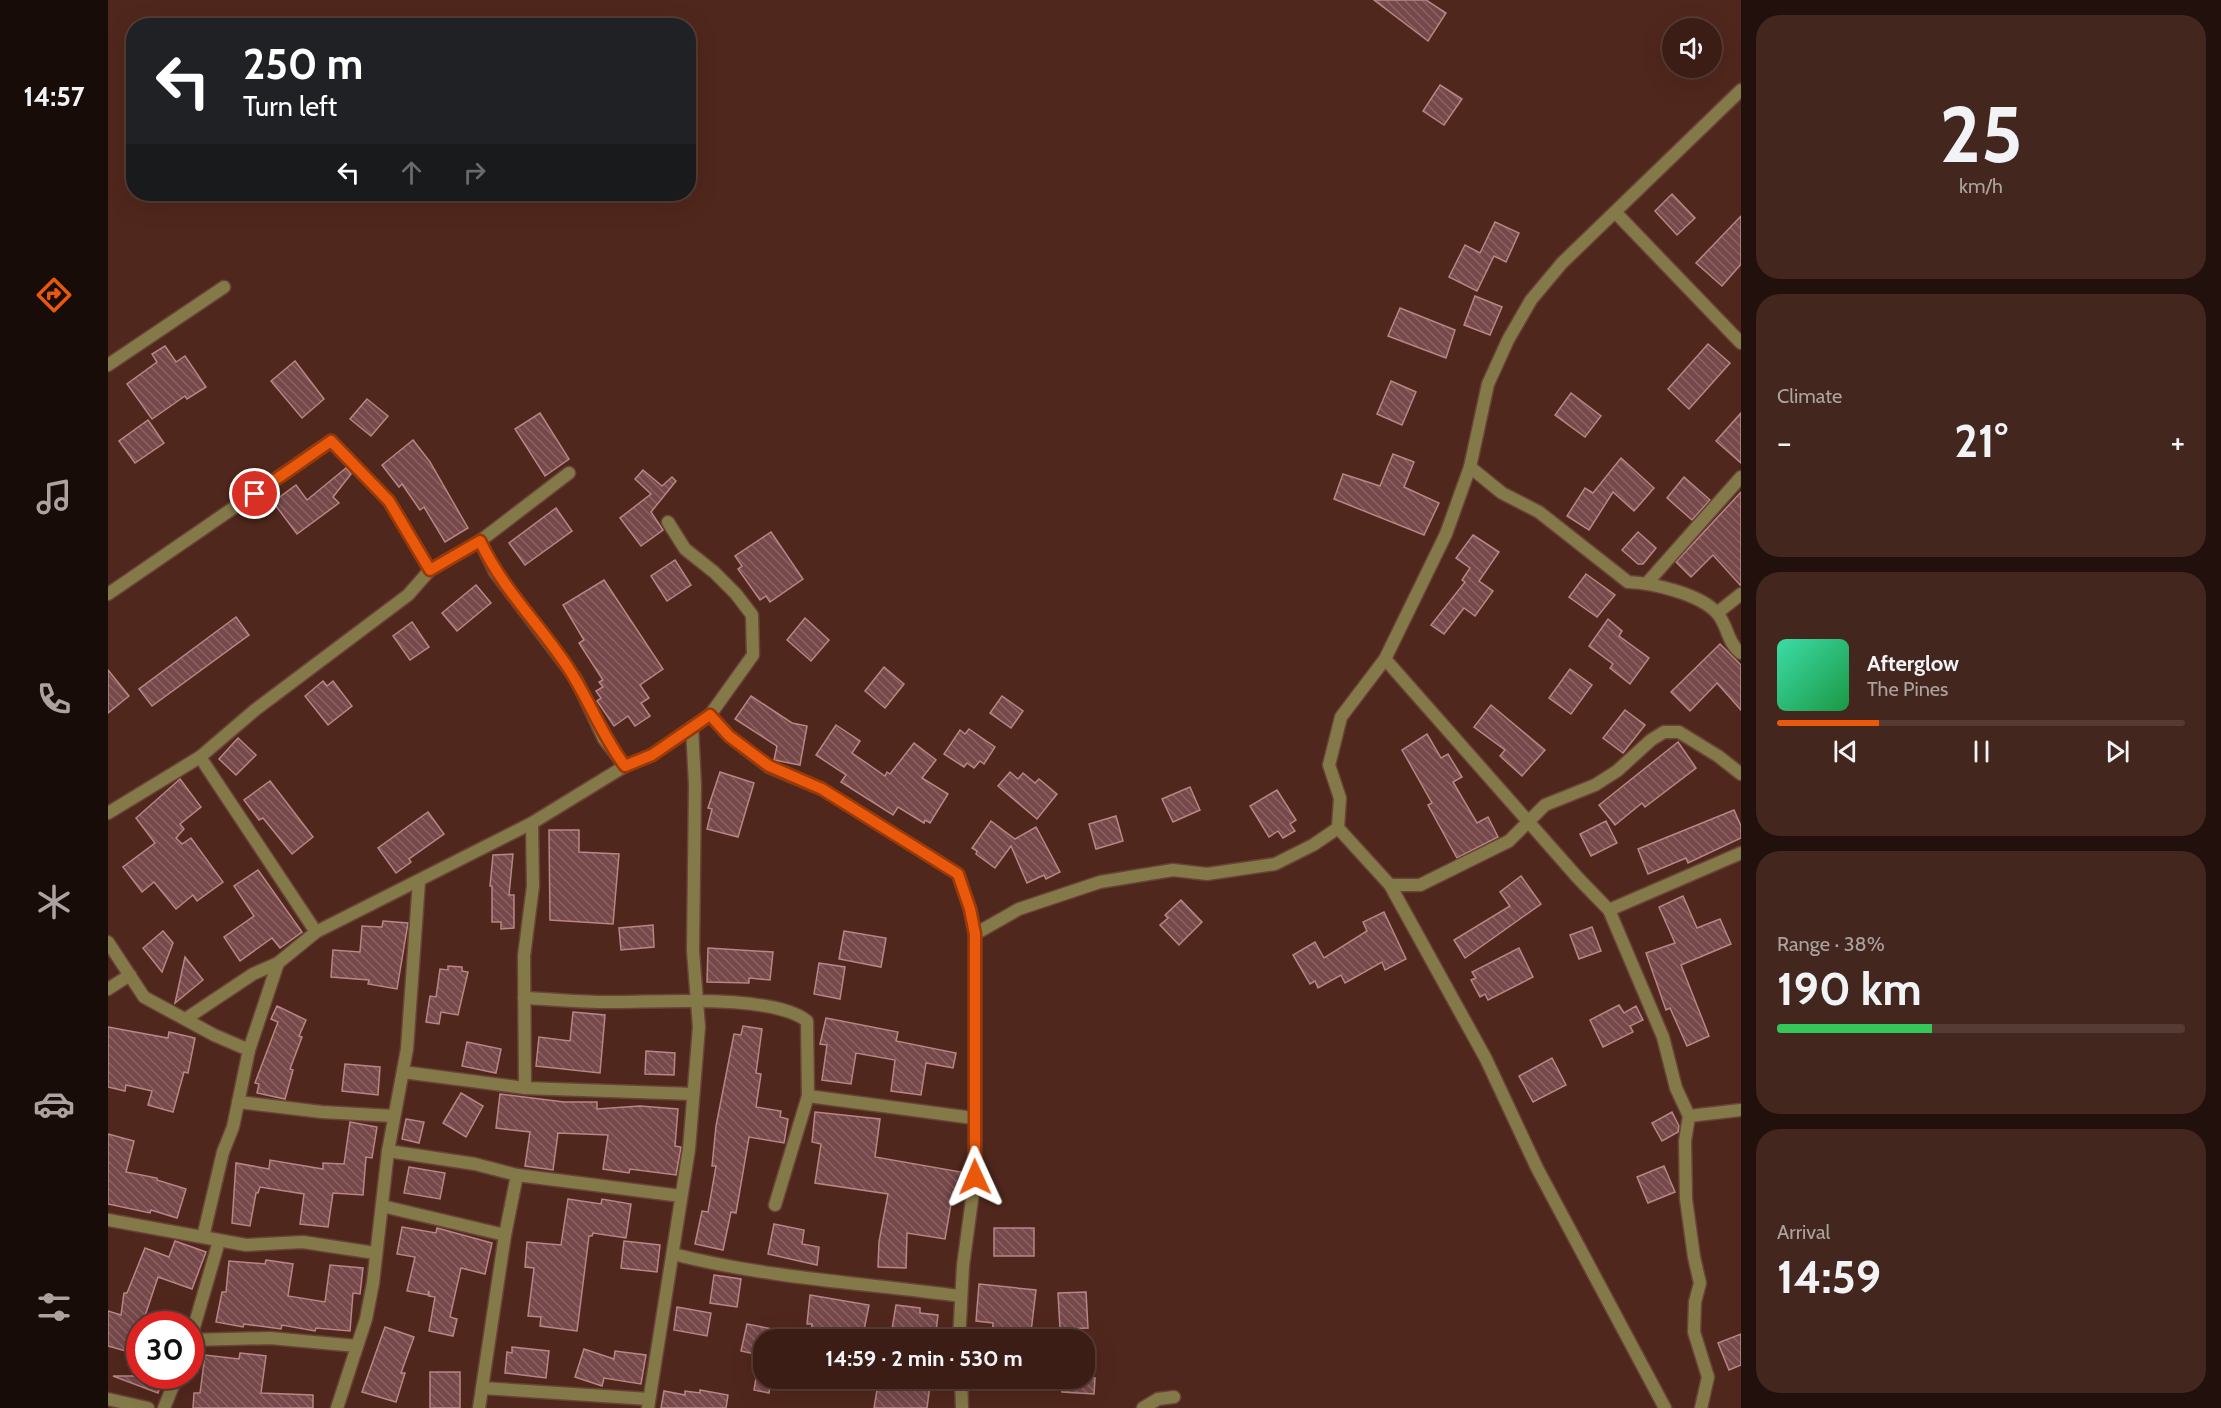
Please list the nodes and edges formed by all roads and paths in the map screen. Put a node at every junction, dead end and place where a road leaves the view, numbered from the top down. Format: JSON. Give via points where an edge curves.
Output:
{"nodes":[{"id":1,"x":1741,"y":90,"type":"edge"},
{"id":2,"x":1615,"y":212,"type":"junction"},
{"id":3,"x":224,"y":287,"type":"dead end"},
{"id":4,"x":1741,"y":343,"type":"edge"},
{"id":5,"x":108,"y":365,"type":"edge"},
{"id":6,"x":1470,"y":467,"type":"junction"},
{"id":7,"x":569,"y":472,"type":"dead end"},
{"id":8,"x":1741,"y":477,"type":"edge"},
{"id":9,"x":668,"y":522,"type":"dead end"},
{"id":10,"x":480,"y":541,"type":"junction"},
{"id":11,"x":430,"y":570,"type":"junction"},
{"id":12,"x":1647,"y":583,"type":"junction"},
{"id":13,"x":108,"y":594,"type":"edge"},
{"id":14,"x":1741,"y":594,"type":"edge"},
{"id":15,"x":1717,"y":613,"type":"junction"},
{"id":16,"x":1741,"y":653,"type":"edge"},
{"id":17,"x":1385,"y":658,"type":"junction"},
{"id":18,"x":710,"y":715,"type":"junction"},
{"id":19,"x":692,"y":728,"type":"junction"},
{"id":20,"x":200,"y":757,"type":"junction"},
{"id":21,"x":625,"y":766,"type":"junction"},
{"id":22,"x":1741,"y":774,"type":"edge"},
{"id":23,"x":108,"y":813,"type":"edge"},
{"id":24,"x":1530,"y":821,"type":"junction"},
{"id":25,"x":532,"y":823,"type":"junction"},
{"id":26,"x":1338,"y":828,"type":"junction"},
{"id":27,"x":1741,"y":853,"type":"edge"},
{"id":28,"x":419,"y":881,"type":"junction"},
{"id":29,"x":1390,"y":885,"type":"junction"},
{"id":30,"x":1609,"y":910,"type":"junction"},
{"id":31,"x":316,"y":932,"type":"junction"},
{"id":32,"x":975,"y":934,"type":"junction"},
{"id":33,"x":108,"y":942,"type":"edge"},
{"id":34,"x":278,"y":963,"type":"junction"},
{"id":35,"x":130,"y":975,"type":"junction"},
{"id":36,"x":108,"y":989,"type":"edge"},
{"id":37,"x":524,"y":998,"type":"junction"},
{"id":38,"x":697,"y":1001,"type":"junction"},
{"id":39,"x":187,"y":1018,"type":"junction"},
{"id":40,"x":249,"y":1050,"type":"junction"},
{"id":41,"x":403,"y":1072,"type":"junction"},
{"id":42,"x":525,"y":1088,"type":"junction"},
{"id":43,"x":693,"y":1095,"type":"junction"},
{"id":44,"x":808,"y":1096,"type":"junction"},
{"id":45,"x":238,"y":1102,"type":"junction"},
{"id":46,"x":1741,"y":1110,"type":"edge"},
{"id":47,"x":394,"y":1116,"type":"junction"},
{"id":48,"x":1689,"y":1116,"type":"junction"},
{"id":49,"x":973,"y":1118,"type":"junction"},
{"id":50,"x":388,"y":1152,"type":"junction"},
{"id":51,"x":517,"y":1174,"type":"junction"},
{"id":52,"x":681,"y":1196,"type":"junction"},
{"id":53,"x":775,"y":1205,"type":"dead end"},
{"id":54,"x":382,"y":1206,"type":"junction"},
{"id":55,"x":108,"y":1220,"type":"edge"},
{"id":56,"x":505,"y":1235,"type":"junction"},
{"id":57,"x":202,"y":1237,"type":"junction"},
{"id":58,"x":219,"y":1241,"type":"junction"},
{"id":59,"x":375,"y":1253,"type":"junction"},
{"id":60,"x":673,"y":1254,"type":"junction"},
{"id":61,"x":960,"y":1296,"type":"junction"},
{"id":62,"x":199,"y":1311,"type":"edge"},
{"id":63,"x":959,"y":1329,"type":"edge"},
{"id":64,"x":204,"y":1339,"type":"edge"},
{"id":65,"x":357,"y":1346,"type":"junction"},
{"id":66,"x":482,"y":1388,"type":"junction"},
{"id":67,"x":172,"y":1389,"type":"edge"},
{"id":68,"x":961,"y":1389,"type":"edge"},
{"id":69,"x":1174,"y":1397,"type":"dead end"},
{"id":70,"x":108,"y":1399,"type":"edge"},
{"id":71,"x":648,"y":1403,"type":"edge"},
{"id":72,"x":148,"y":1408,"type":"edge"},
{"id":73,"x":164,"y":1408,"type":"edge"},
{"id":74,"x":337,"y":1408,"type":"edge"},
{"id":75,"x":479,"y":1408,"type":"edge"},
{"id":76,"x":962,"y":1408,"type":"edge"},
{"id":77,"x":1143,"y":1408,"type":"edge"},
{"id":78,"x":1665,"y":1408,"type":"edge"},
{"id":79,"x":1701,"y":1408,"type":"edge"}],
"edges":[{"from":1,"to":2,"type":"street"},
{"from":2,"to":4,"type":"street"},
{"from":2,"to":6,"type":"street","via":[[1562,263],[1531,300],[1508,340],[1488,384]]},
{"from":3,"to":5,"type":"street"},
{"from":6,"to":12,"type":"street","via":[[1502,493],[1539,512],[1628,582]]},
{"from":6,"to":17,"type":"street","via":[[1446,534]]},
{"from":7,"to":10,"type":"street"},
{"from":8,"to":12,"type":"street"},
{"from":9,"to":18,"type":"street","via":[[685,549],[714,572],[752,615],[753,655]]},
{"from":10,"to":11,"type":"street"},
{"from":10,"to":21,"type":"street","via":[[495,572],[576,679],[604,739]]},
{"from":11,"to":13,"type":"street","via":[[389,501],[331,441]]},
{"from":11,"to":20,"type":"street","via":[[408,595],[255,710]]},
{"from":12,"to":15,"type":"street","via":[[1692,597]]},
{"from":14,"to":15,"type":"street"},
{"from":15,"to":16,"type":"street","via":[[1733,647]]},
{"from":17,"to":24,"type":"street"},
{"from":17,"to":26,"type":"street","via":[[1341,717],[1329,765],[1340,798]]},
{"from":18,"to":19,"type":"street"},
{"from":18,"to":32,"type":"street","via":[[729,736],[769,766],[822,789],[958,874]]},
{"from":19,"to":21,"type":"street","via":[[652,755]]},
{"from":19,"to":38,"type":"street","via":[[693,951]]},
{"from":20,"to":23,"type":"street"},
{"from":20,"to":31,"type":"street"},
{"from":21,"to":25,"type":"street"},
{"from":22,"to":24,"type":"street","via":[[1679,732],[1664,732],[1617,771],[1595,785],[1545,805]]},
{"from":24,"to":29,"type":"street","via":[[1509,841],[1420,885]]},
{"from":24,"to":30,"type":"street"},
{"from":25,"to":28,"type":"street"},
{"from":25,"to":37,"type":"street","via":[[533,886],[524,956]]},
{"from":26,"to":29,"type":"street"},
{"from":26,"to":32,"type":"street","via":[[1275,864],[1207,874],[1173,870],[1100,882],[1019,909]]},
{"from":27,"to":30,"type":"street"},
{"from":28,"to":31,"type":"street"},
{"from":28,"to":41,"type":"street"},
{"from":29,"to":78,"type":"street","via":[[1486,1059],[1537,1168]]},
{"from":30,"to":48,"type":"street","via":[[1664,1037],[1676,1088]]},
{"from":31,"to":34,"type":"street"},
{"from":32,"to":49,"type":"street"},
{"from":33,"to":35,"type":"street"},
{"from":34,"to":39,"type":"street","via":[[253,974]]},
{"from":34,"to":40,"type":"street"},
{"from":35,"to":36,"type":"street"},
{"from":35,"to":39,"type":"street","via":[[144,997]]},
{"from":37,"to":38,"type":"street"},
{"from":37,"to":42,"type":"street"},
{"from":38,"to":43,"type":"street","via":[[699,1027]]},
{"from":38,"to":44,"type":"street","via":[[774,1006],[797,1012],[807,1021]]},
{"from":39,"to":40,"type":"street"},
{"from":40,"to":45,"type":"street"},
{"from":41,"to":42,"type":"street"},
{"from":41,"to":47,"type":"street"},
{"from":42,"to":43,"type":"street"},
{"from":43,"to":52,"type":"street"},
{"from":44,"to":49,"type":"street"},
{"from":44,"to":53,"type":"street"},
{"from":45,"to":47,"type":"street"},
{"from":45,"to":57,"type":"street"},
{"from":46,"to":48,"type":"street"},
{"from":47,"to":50,"type":"street"},
{"from":48,"to":79,"type":"street","via":[[1685,1141],[1686,1199],[1700,1283],[1694,1332],[1708,1377]]},
{"from":49,"to":61,"type":"street","via":[[975,1177]]},
{"from":50,"to":51,"type":"street"},
{"from":50,"to":54,"type":"street"},
{"from":51,"to":52,"type":"street"},
{"from":51,"to":56,"type":"street"},
{"from":52,"to":60,"type":"street"},
{"from":54,"to":56,"type":"street"},
{"from":54,"to":59,"type":"street"},
{"from":55,"to":57,"type":"street"},
{"from":56,"to":66,"type":"street"},
{"from":57,"to":58,"type":"street"},
{"from":58,"to":59,"type":"street","via":[[246,1245],[303,1242]]},
{"from":58,"to":62,"type":"street"},
{"from":59,"to":65,"type":"street","via":[[366,1319]]},
{"from":60,"to":61,"type":"street","via":[[793,1278]]},
{"from":60,"to":71,"type":"street"},
{"from":61,"to":63,"type":"street"},
{"from":64,"to":65,"type":"street","via":[[236,1336]]},
{"from":65,"to":74,"type":"street"},
{"from":66,"to":71,"type":"street"},
{"from":66,"to":75,"type":"street"},
{"from":67,"to":73,"type":"street"},
{"from":68,"to":76,"type":"street"},
{"from":69,"to":77,"type":"street","via":[[1158,1399]]},
{"from":70,"to":72,"type":"street"}]}
